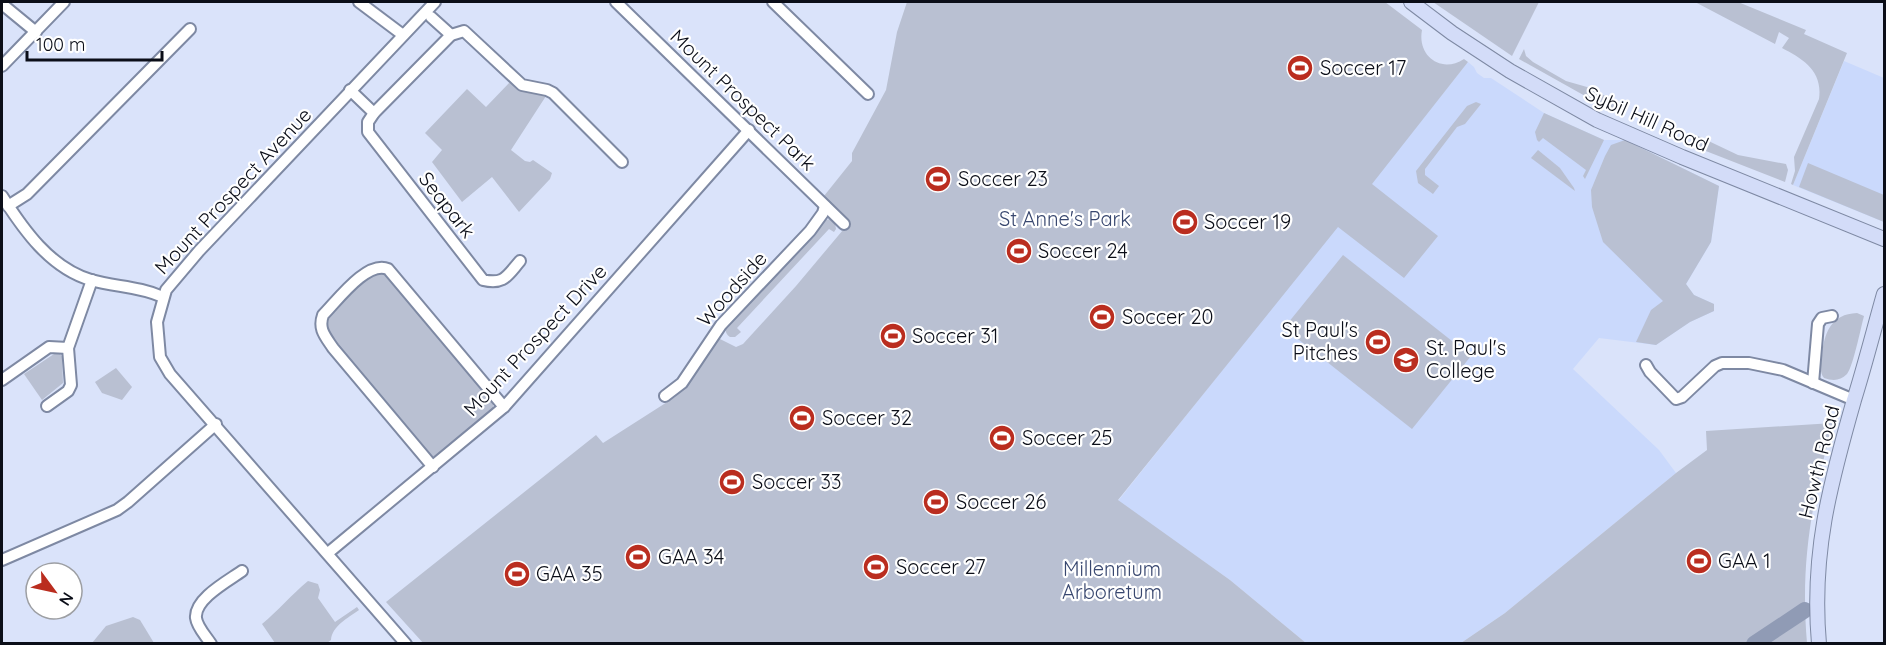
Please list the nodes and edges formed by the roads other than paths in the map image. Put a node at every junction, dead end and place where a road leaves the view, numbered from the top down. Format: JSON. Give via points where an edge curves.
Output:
{"nodes":[{"id":1,"x":64,"y":2,"type":"edge"},
{"id":2,"x":359,"y":2,"type":"edge"},
{"id":3,"x":435,"y":2,"type":"edge"},
{"id":4,"x":616,"y":2,"type":"edge"},
{"id":5,"x":773,"y":2,"type":"edge"},
{"id":6,"x":1411,"y":2,"type":"edge"},
{"id":7,"x":2,"y":4,"type":"edge"},
{"id":8,"x":431,"y":17,"type":"dead end"},
{"id":9,"x":190,"y":28,"type":"dead end"},
{"id":10,"x":36,"y":32,"type":"junction"},
{"id":11,"x":451,"y":34,"type":"junction"},
{"id":12,"x":403,"y":35,"type":"junction"},
{"id":13,"x":2,"y":66,"type":"edge"},
{"id":14,"x":350,"y":90,"type":"junction"},
{"id":15,"x":868,"y":94,"type":"dead end"},
{"id":16,"x":374,"y":113,"type":"junction"},
{"id":17,"x":749,"y":130,"type":"junction"},
{"id":18,"x":622,"y":162,"type":"dead end"},
{"id":19,"x":2,"y":196,"type":"edge"},
{"id":20,"x":8,"y":206,"type":"junction"},
{"id":21,"x":825,"y":206,"type":"junction"},
{"id":22,"x":844,"y":224,"type":"dead end"},
{"id":23,"x":1884,"y":239,"type":"edge"},
{"id":24,"x":520,"y":261,"type":"dead end"},
{"id":25,"x":92,"y":280,"type":"junction"},
{"id":26,"x":1884,"y":294,"type":"edge"},
{"id":27,"x":162,"y":297,"type":"junction"},
{"id":28,"x":1832,"y":315,"type":"dead end"},
{"id":29,"x":68,"y":348,"type":"junction"},
{"id":30,"x":1646,"y":365,"type":"dead end"},
{"id":31,"x":2,"y":380,"type":"edge"},
{"id":32,"x":1813,"y":383,"type":"junction"},
{"id":33,"x":665,"y":396,"type":"dead end"},
{"id":34,"x":1854,"y":400,"type":"junction"},
{"id":35,"x":47,"y":406,"type":"dead end"},
{"id":36,"x":504,"y":407,"type":"junction"},
{"id":37,"x":216,"y":424,"type":"junction"},
{"id":38,"x":433,"y":467,"type":"junction"},
{"id":39,"x":327,"y":553,"type":"junction"},
{"id":40,"x":2,"y":560,"type":"edge"},
{"id":41,"x":242,"y":571,"type":"dead end"},
{"id":42,"x":400,"y":642,"type":"edge"},
{"id":43,"x":211,"y":644,"type":"edge"},
{"id":44,"x":1819,"y":644,"type":"edge"}],
"edges":[{"from":1,"to":10,"type":"street"},
{"from":2,"to":12,"type":"street"},
{"from":3,"to":12,"type":"street","name":"Mount Prospect Avenue"},
{"from":4,"to":17,"type":"street","name":"Mount Prospect Park"},
{"from":5,"to":15,"type":"street"},
{"from":6,"to":23,"type":"main road","name":"Sybil Hill Road","via":[[1510,71],[1597,120]]},
{"from":7,"to":10,"type":"street"},
{"from":8,"to":11,"type":"street"},
{"from":9,"to":20,"type":"street","via":[[27,194]]},
{"from":10,"to":13,"type":"street"},
{"from":11,"to":16,"type":"street"},
{"from":11,"to":18,"type":"street","via":[[464,32],[522,85],[553,93]]},
{"from":12,"to":14,"type":"street","name":"Mount Prospect Avenue"},
{"from":14,"to":16,"type":"street"},
{"from":14,"to":27,"type":"street","name":"Mount Prospect Avenue","via":[[199,251]]},
{"from":16,"to":24,"type":"street","name":"Seapark","via":[[368,122],[368,132],[483,280],[504,279]]},
{"from":17,"to":21,"type":"street","name":"Mount Prospect Park"},
{"from":17,"to":36,"type":"street","name":"Mount Prospect Drive"},
{"from":19,"to":20,"type":"street"},
{"from":20,"to":25,"type":"street","via":[[51,257]]},
{"from":21,"to":22,"type":"street","name":"Mount Prospect Park"},
{"from":21,"to":33,"type":"street","name":"Woodside","via":[[810,231],[721,325],[682,382]]},
{"from":25,"to":27,"type":"street"},
{"from":25,"to":29,"type":"street"},
{"from":26,"to":34,"type":"main road","name":"Howth Road"},
{"from":27,"to":37,"type":"street","name":"Mount Prospect Avenue","via":[[157,322],[160,357],[170,374]]},
{"from":28,"to":32,"type":"street","via":[[1818,324]]},
{"from":29,"to":31,"type":"street","via":[[49,347]]},
{"from":29,"to":35,"type":"street","via":[[71,385],[68,392]]},
{"from":30,"to":32,"type":"street","via":[[1676,399],[1722,363],[1767,366]]},
{"from":32,"to":34,"type":"street"},
{"from":34,"to":44,"type":"main road","name":"Howth Road","via":[[1830,487],[1819,548]]},
{"from":36,"to":38,"type":"street","name":"Mount Prospect Drive"},
{"from":36,"to":38,"type":"street","via":[[388,269],[367,270],[323,315],[322,332]]},
{"from":37,"to":39,"type":"street","name":"Mount Prospect Avenue"},
{"from":37,"to":40,"type":"street","via":[[117,510]]},
{"from":38,"to":39,"type":"street","name":"Mount Prospect Drive"},
{"from":39,"to":42,"type":"street","name":"Mount Prospect Avenue"},
{"from":41,"to":43,"type":"street","via":[[203,599],[198,608],[196,619]]}]}
